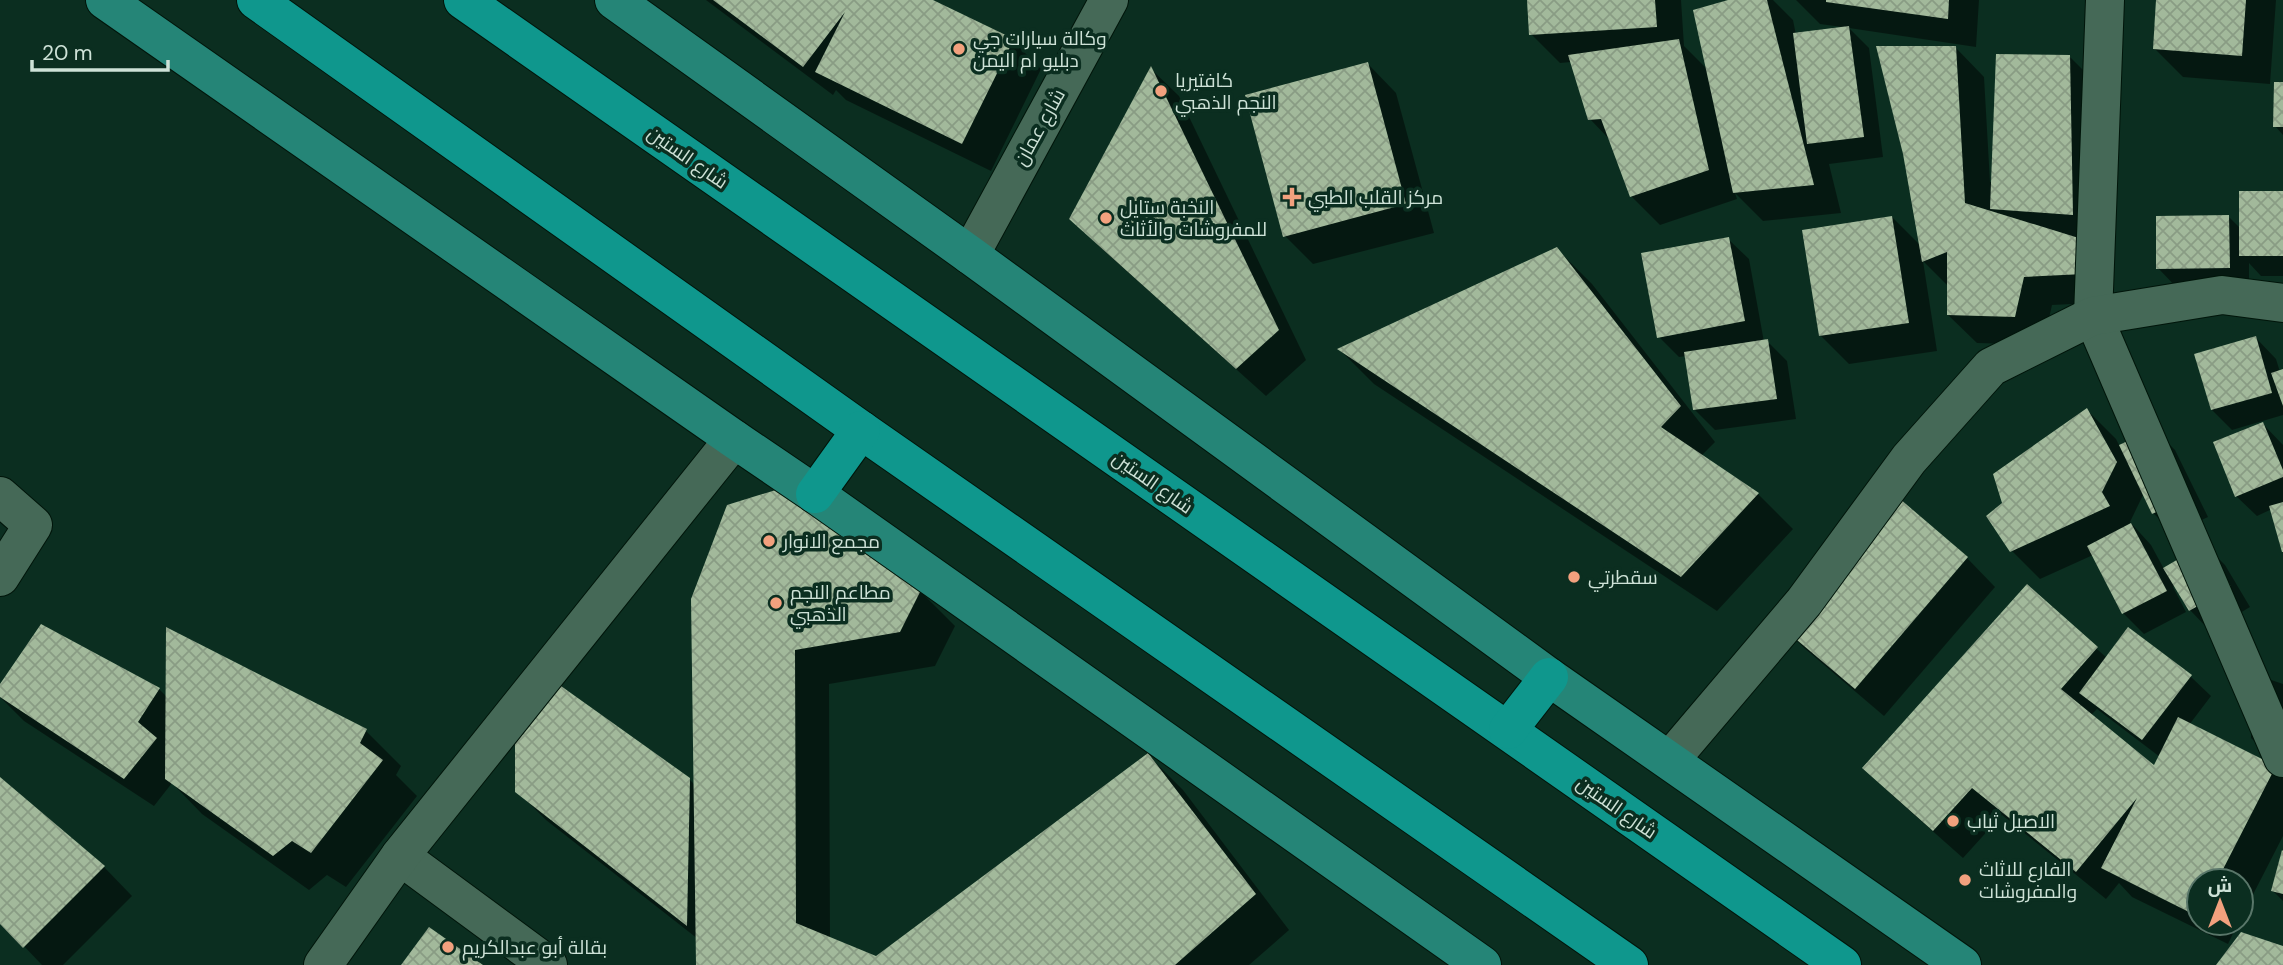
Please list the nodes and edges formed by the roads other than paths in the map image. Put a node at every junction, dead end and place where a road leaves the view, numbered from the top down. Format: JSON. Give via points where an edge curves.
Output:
{"nodes":[{"id":1,"x":105,"y":0,"type":"edge"},
{"id":2,"x":256,"y":0,"type":"edge"},
{"id":3,"x":463,"y":0,"type":"edge"},
{"id":4,"x":614,"y":0,"type":"edge"},
{"id":5,"x":1109,"y":0,"type":"edge"},
{"id":6,"x":2105,"y":0,"type":"edge"},
{"id":7,"x":970,"y":255,"type":"junction"},
{"id":8,"x":2283,"y":303,"type":"edge"},
{"id":9,"x":2093,"y":316,"type":"junction"},
{"id":10,"x":861,"y":430,"type":"junction"},
{"id":11,"x":734,"y":439,"type":"junction"},
{"id":12,"x":815,"y":494,"type":"junction"},
{"id":13,"x":0,"y":496,"type":"edge"},
{"id":14,"x":0,"y":577,"type":"edge"},
{"id":15,"x":1549,"y":677,"type":"junction"},
{"id":16,"x":1508,"y":730,"type":"junction"},
{"id":17,"x":2283,"y":758,"type":"edge"},
{"id":18,"x":1670,"y":760,"type":"junction"},
{"id":19,"x":400,"y":856,"type":"junction"},
{"id":20,"x":323,"y":965,"type":"edge"},
{"id":21,"x":548,"y":965,"type":"edge"},
{"id":22,"x":1482,"y":965,"type":"edge"},
{"id":23,"x":1629,"y":965,"type":"edge"},
{"id":24,"x":1842,"y":965,"type":"edge"},
{"id":25,"x":1962,"y":965,"type":"edge"}],
"edges":[{"from":1,"to":11,"type":"main road"},
{"from":2,"to":10,"type":"highway"},
{"from":3,"to":16,"type":"highway","name":"شارع الستين"},
{"from":4,"to":7,"type":"main road"},
{"from":5,"to":7,"type":"street","name":"شارع عمان"},
{"from":6,"to":9,"type":"street"},
{"from":7,"to":15,"type":"main road"},
{"from":8,"to":9,"type":"street","via":[[2222,295]]},
{"from":9,"to":17,"type":"street"},
{"from":9,"to":18,"type":"street","via":[[1991,367],[1909,459],[1804,602]]},
{"from":10,"to":12,"type":"highway"},
{"from":10,"to":23,"type":"highway"},
{"from":11,"to":12,"type":"main road"},
{"from":11,"to":19,"type":"street"},
{"from":12,"to":22,"type":"main road"},
{"from":13,"to":14,"type":"street","via":[[33,525]]},
{"from":15,"to":16,"type":"highway"},
{"from":15,"to":18,"type":"main road"},
{"from":16,"to":24,"type":"highway","name":"شارع الستين"},
{"from":18,"to":25,"type":"main road"},
{"from":19,"to":20,"type":"street"},
{"from":19,"to":21,"type":"street"}]}
